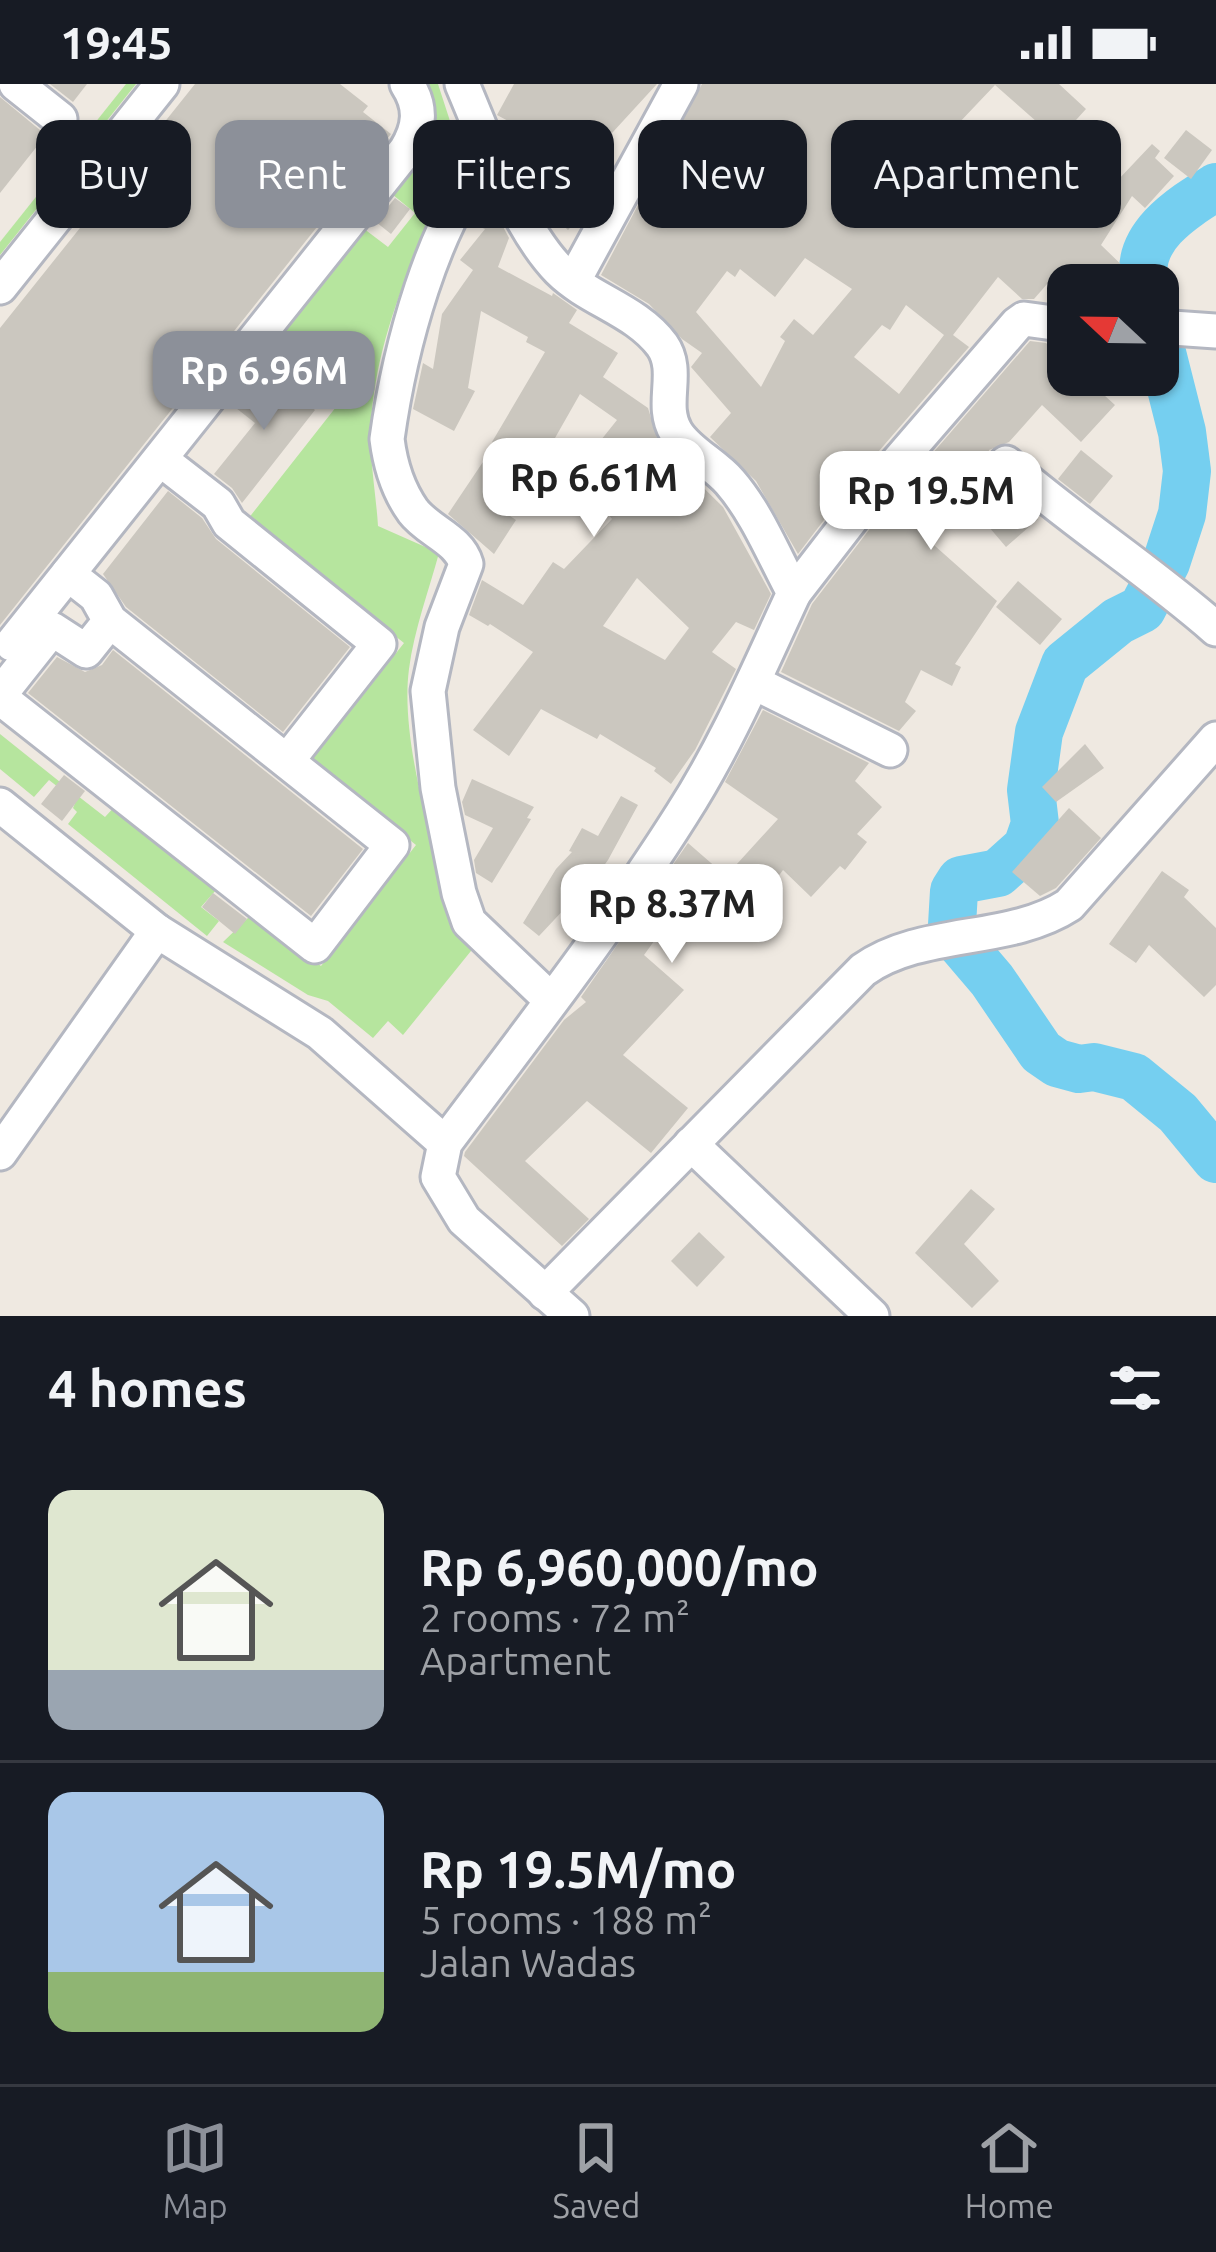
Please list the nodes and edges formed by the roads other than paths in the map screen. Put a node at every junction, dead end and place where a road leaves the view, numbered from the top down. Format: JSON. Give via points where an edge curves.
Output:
{"nodes":[{"id":1,"x":16,"y":84,"type":"edge"},
{"id":2,"x":162,"y":84,"type":"edge"},
{"id":3,"x":407,"y":84,"type":"edge"},
{"id":4,"x":462,"y":84,"type":"edge"},
{"id":5,"x":681,"y":84,"type":"edge"},
{"id":6,"x":59,"y":119,"type":"dead end"},
{"id":7,"x":477,"y":120,"type":"edge"},
{"id":8,"x":449,"y":228,"type":"edge"},
{"id":9,"x":530,"y":228,"type":"edge"},
{"id":10,"x":574,"y":280,"type":"junction"},
{"id":11,"x":0,"y":287,"type":"edge"},
{"id":12,"x":1047,"y":322,"type":"edge"},
{"id":13,"x":1179,"y":328,"type":"edge"},
{"id":14,"x":1216,"y":331,"type":"edge"},
{"id":15,"x":160,"y":459,"type":"junction"},
{"id":16,"x":1006,"y":463,"type":"dead end"},
{"id":17,"x":68,"y":574,"type":"junction"},
{"id":18,"x":794,"y":593,"type":"junction"},
{"id":19,"x":110,"y":621,"type":"junction"},
{"id":20,"x":1216,"y":629,"type":"edge"},
{"id":21,"x":0,"y":659,"type":"edge"},
{"id":22,"x":755,"y":682,"type":"junction"},
{"id":23,"x":0,"y":721,"type":"edge"},
{"id":24,"x":1216,"y":739,"type":"edge"},
{"id":25,"x":890,"y":750,"type":"dead end"},
{"id":26,"x":287,"y":761,"type":"junction"},
{"id":27,"x":0,"y":805,"type":"edge"},
{"id":28,"x":111,"y":809,"type":"dead end"},
{"id":29,"x":157,"y":931,"type":"junction"},
{"id":30,"x":551,"y":1000,"type":"junction"},
{"id":31,"x":446,"y":1143,"type":"junction"},
{"id":32,"x":691,"y":1144,"type":"junction"},
{"id":33,"x":0,"y":1153,"type":"edge"},
{"id":34,"x":545,"y":1293,"type":"junction"},
{"id":35,"x":572,"y":1316,"type":"edge"},
{"id":36,"x":872,"y":1316,"type":"edge"}],
"edges":[{"from":1,"to":6,"type":"street"},
{"from":2,"to":11,"type":"street"},
{"from":3,"to":15,"type":"street","via":[[418,126],[406,150]]},
{"from":4,"to":7,"type":"street"},
{"from":5,"to":10,"type":"street"},
{"from":8,"to":30,"type":"street","via":[[423,290],[387,439],[390,462],[413,511],[466,564],[428,692],[459,893],[481,937]]},
{"from":9,"to":10,"type":"street"},
{"from":10,"to":18,"type":"street","via":[[663,346],[675,429],[743,499]]},
{"from":12,"to":18,"type":"street","via":[[1017,323]]},
{"from":13,"to":14,"type":"street"},
{"from":15,"to":17,"type":"street"},
{"from":15,"to":26,"type":"street","via":[[379,644]]},
{"from":16,"to":20,"type":"street"},
{"from":17,"to":19,"type":"street","via":[[96,596]]},
{"from":17,"to":21,"type":"street"},
{"from":18,"to":22,"type":"street"},
{"from":19,"to":26,"type":"street"},
{"from":19,"to":26,"type":"street","via":[[86,651],[52,628],[3,700],[315,946],[393,847]]},
{"from":22,"to":25,"type":"street"},
{"from":22,"to":30,"type":"street","via":[[685,810]]},
{"from":23,"to":28,"type":"street"},
{"from":24,"to":32,"type":"street","via":[[1069,905],[863,970]]},
{"from":27,"to":29,"type":"street"},
{"from":29,"to":31,"type":"street","via":[[320,1034]]},
{"from":29,"to":33,"type":"street"},
{"from":30,"to":31,"type":"street"},
{"from":31,"to":34,"type":"street","via":[[442,1189],[464,1220]]},
{"from":32,"to":34,"type":"street"},
{"from":32,"to":36,"type":"street"},
{"from":34,"to":35,"type":"street"}]}
